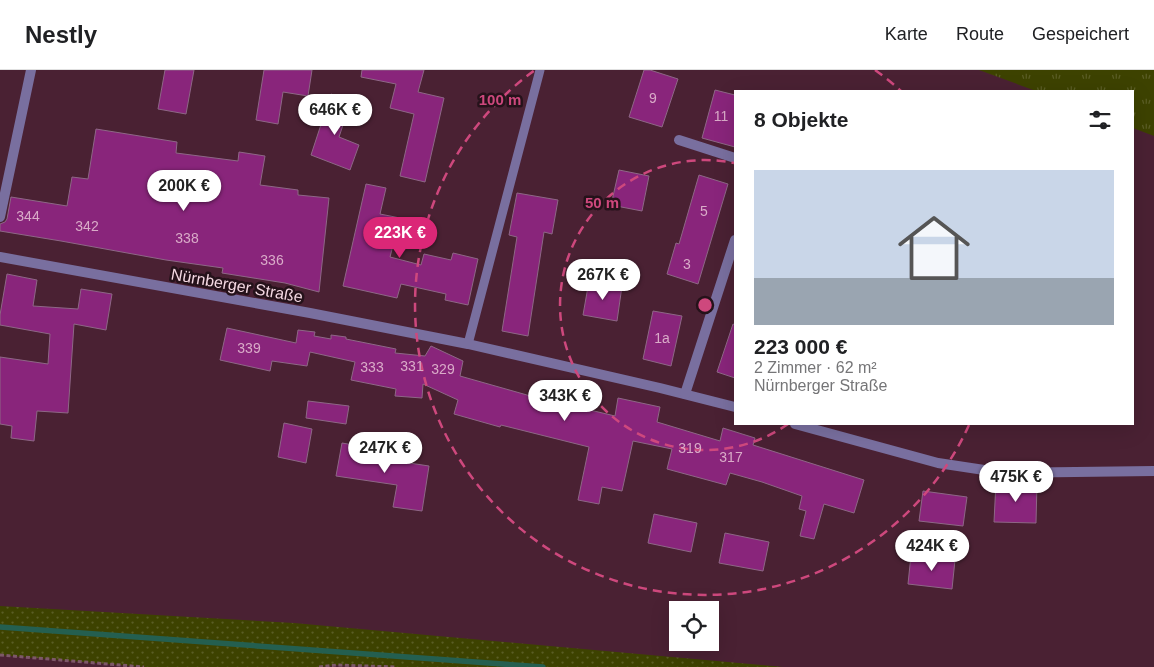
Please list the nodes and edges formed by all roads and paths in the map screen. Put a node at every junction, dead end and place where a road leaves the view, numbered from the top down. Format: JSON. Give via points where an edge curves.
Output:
{"nodes":[{"id":1,"x":32,"y":70,"type":"edge"},
{"id":2,"x":540,"y":70,"type":"edge"},
{"id":3,"x":679,"y":140,"type":"dead end"},
{"id":4,"x":734,"y":158,"type":"edge"},
{"id":5,"x":0,"y":217,"type":"edge"},
{"id":6,"x":734,"y":243,"type":"edge"},
{"id":7,"x":0,"y":257,"type":"edge"},
{"id":8,"x":468,"y":344,"type":"junction"},
{"id":9,"x":685,"y":394,"type":"junction"},
{"id":10,"x":734,"y":407,"type":"edge"},
{"id":11,"x":799,"y":425,"type":"edge"},
{"id":12,"x":1154,"y":471,"type":"edge"},
{"id":13,"x":0,"y":655,"type":"edge"},
{"id":14,"x":144,"y":667,"type":"edge"},
{"id":15,"x":319,"y":667,"type":"edge"},
{"id":16,"x":395,"y":667,"type":"edge"}],
"edges":[{"from":1,"to":5,"type":"street"},
{"from":2,"to":8,"type":"lane"},
{"from":3,"to":4,"type":"street"},
{"from":6,"to":9,"type":"street"},
{"from":7,"to":8,"type":"street","name":"Nürnberger Straße"},
{"from":8,"to":9,"type":"street","name":"Nürnberger Straße"},
{"from":9,"to":10,"type":"street","name":"Nürnberger Straße"},
{"from":11,"to":12,"type":"street","via":[[938,463],[1004,473]]},
{"from":13,"to":14,"type":"path"},
{"from":15,"to":16,"type":"path","via":[[337,664]]}]}
